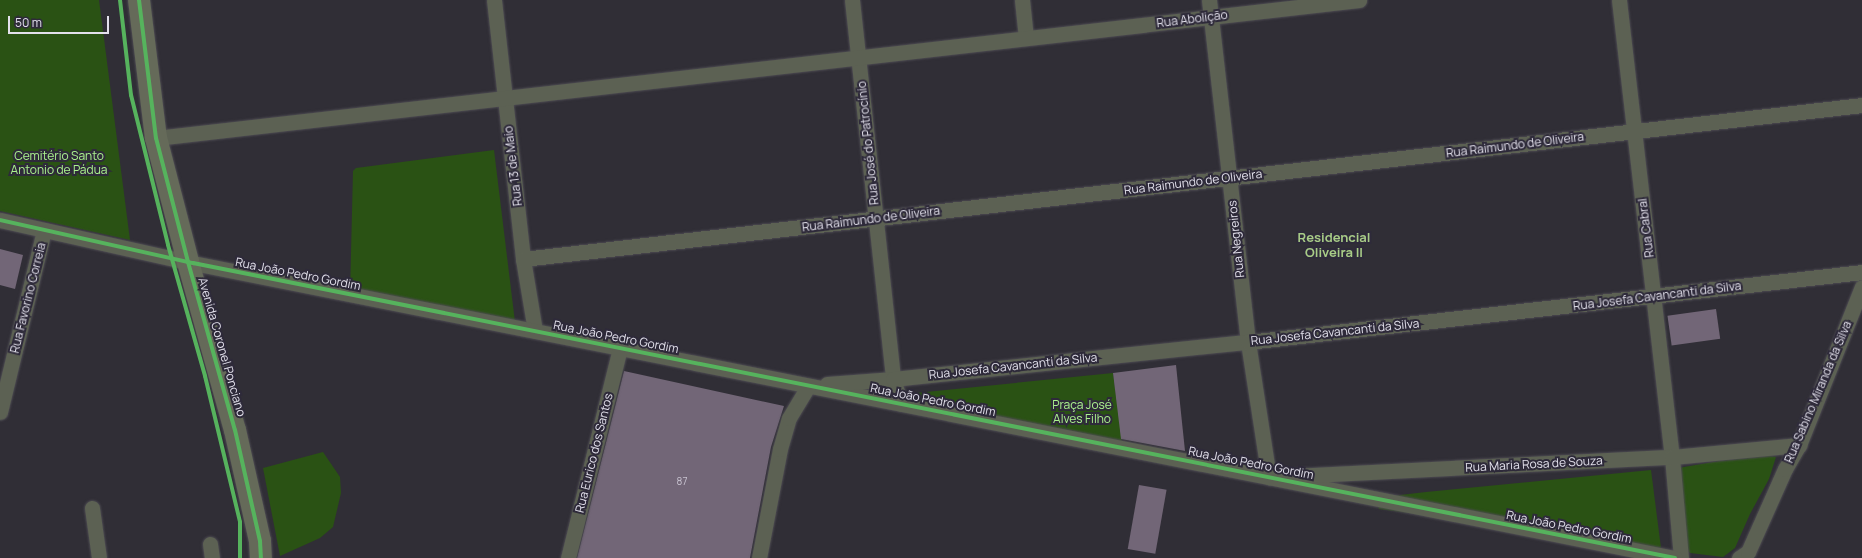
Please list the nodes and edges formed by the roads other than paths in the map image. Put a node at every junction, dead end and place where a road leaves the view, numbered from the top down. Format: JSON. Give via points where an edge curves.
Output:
{"nodes":[{"id":1,"x":139,"y":0,"type":"edge"},
{"id":2,"x":494,"y":0,"type":"edge"},
{"id":3,"x":852,"y":0,"type":"edge"},
{"id":4,"x":1022,"y":0,"type":"edge"},
{"id":5,"x":1209,"y":0,"type":"edge"},
{"id":6,"x":1359,"y":0,"type":"edge"},
{"id":7,"x":1619,"y":0,"type":"edge"},
{"id":8,"x":1211,"y":17,"type":"junction"},
{"id":9,"x":1026,"y":38,"type":"junction"},
{"id":10,"x":858,"y":57,"type":"junction"},
{"id":11,"x":505,"y":98,"type":"junction"},
{"id":12,"x":1862,"y":105,"type":"edge"},
{"id":13,"x":1634,"y":132,"type":"junction"},
{"id":14,"x":156,"y":138,"type":"junction"},
{"id":15,"x":1229,"y":178,"type":"junction"},
{"id":16,"x":876,"y":218,"type":"junction"},
{"id":17,"x":0,"y":220,"type":"edge"},
{"id":18,"x":44,"y":230,"type":"junction"},
{"id":19,"x":523,"y":259,"type":"junction"},
{"id":20,"x":188,"y":262,"type":"junction"},
{"id":21,"x":1862,"y":272,"type":"edge"},
{"id":22,"x":1862,"y":287,"type":"edge"},
{"id":23,"x":1653,"y":296,"type":"junction"},
{"id":24,"x":535,"y":331,"type":"junction"},
{"id":25,"x":1248,"y":342,"type":"junction"},
{"id":26,"x":620,"y":348,"type":"junction"},
{"id":27,"x":894,"y":379,"type":"junction"},
{"id":28,"x":808,"y":386,"type":"junction"},
{"id":29,"x":901,"y":404,"type":"junction"},
{"id":30,"x":0,"y":412,"type":"edge"},
{"id":31,"x":1799,"y":445,"type":"junction"},
{"id":32,"x":1672,"y":457,"type":"junction"},
{"id":33,"x":1269,"y":477,"type":"junction"},
{"id":34,"x":92,"y":508,"type":"dead end"},
{"id":35,"x":99,"y":558,"type":"edge"},
{"id":36,"x":261,"y":558,"type":"edge"},
{"id":37,"x":568,"y":558,"type":"edge"},
{"id":38,"x":759,"y":558,"type":"edge"},
{"id":39,"x":1675,"y":558,"type":"edge"},
{"id":40,"x":1681,"y":558,"type":"edge"},
{"id":41,"x":1740,"y":558,"type":"edge"}],
"edges":[{"from":1,"to":14,"type":"main road","name":"Avenida Coronel Ponciano"},
{"from":2,"to":11,"type":"street","name":"Rua 13 de Maio"},
{"from":3,"to":10,"type":"street","name":"Rua José do Patrocínio"},
{"from":4,"to":9,"type":"street"},
{"from":5,"to":8,"type":"street","name":"Rua Negreiros"},
{"from":6,"to":8,"type":"street","name":"Rua Abolição"},
{"from":7,"to":13,"type":"street","name":"Rua Cabral"},
{"from":8,"to":9,"type":"street","name":"Rua Abolição"},
{"from":8,"to":15,"type":"street","name":"Rua Negreiros"},
{"from":9,"to":10,"type":"street","name":"Rua Abolição"},
{"from":10,"to":11,"type":"street","name":"Rua Abolição"},
{"from":10,"to":16,"type":"street","name":"Rua José do Patrocínio"},
{"from":11,"to":14,"type":"street","name":"Rua Abolição"},
{"from":11,"to":19,"type":"street","name":"Rua 13 de Maio"},
{"from":12,"to":13,"type":"street","name":"Rua Raimundo de Oliveira"},
{"from":13,"to":15,"type":"street","name":"Rua Raimundo de Oliveira"},
{"from":13,"to":23,"type":"street","name":"Rua Cabral"},
{"from":14,"to":20,"type":"main road","name":"Avenida Coronel Ponciano"},
{"from":15,"to":16,"type":"street","name":"Rua Raimundo de Oliveira"},
{"from":15,"to":25,"type":"street","name":"Rua Negreiros"},
{"from":16,"to":19,"type":"street","name":"Rua Raimundo de Oliveira"},
{"from":16,"to":27,"type":"street","name":"Rua José do Patrocínio"},
{"from":17,"to":18,"type":"street","name":"Rua João Pedro Gordim"},
{"from":18,"to":20,"type":"street","name":"Rua João Pedro Gordim"},
{"from":18,"to":30,"type":"street","name":"Rua Favorino Correia"},
{"from":19,"to":24,"type":"street","name":"Rua 13 de Maio"},
{"from":20,"to":24,"type":"street","name":"Rua João Pedro Gordim"},
{"from":20,"to":36,"type":"main road","name":"Avenida Coronel Ponciano","via":[[235,430],[260,541]]},
{"from":21,"to":23,"type":"street","name":"Rua Josefa Cavancanti da Silva"},
{"from":22,"to":31,"type":"street","name":"Rua Sabino Miranda da Silva"},
{"from":23,"to":25,"type":"street","name":"Rua Josefa Cavancanti da Silva"},
{"from":23,"to":32,"type":"street","name":"Rua Cabral"},
{"from":24,"to":26,"type":"street","name":"Rua João Pedro Gordim"},
{"from":25,"to":27,"type":"street","name":"Rua Josefa Cavancanti da Silva"},
{"from":25,"to":33,"type":"street","name":"Rua Negreiros"},
{"from":26,"to":28,"type":"street","name":"Rua João Pedro Gordim"},
{"from":26,"to":37,"type":"street","name":"Rua Eurico dos Santos"},
{"from":27,"to":28,"type":"street","name":"Rua Josefa Cavancanti da Silva"},
{"from":27,"to":29,"type":"street","name":"Rua José do Patrocínio"},
{"from":28,"to":29,"type":"street","name":"Rua João Pedro Gordim"},
{"from":28,"to":38,"type":"street","via":[[789,418],[780,449]]},
{"from":29,"to":33,"type":"street","name":"Rua João Pedro Gordim"},
{"from":31,"to":32,"type":"street","name":"Rua Maria Rosa de Souza"},
{"from":31,"to":41,"type":"street","name":"Rua Sabino Miranda da Silva","via":[[1785,469],[1748,552]]},
{"from":32,"to":33,"type":"street","name":"Rua Maria Rosa de Souza"},
{"from":32,"to":40,"type":"street","name":"Rua Cabral"},
{"from":33,"to":39,"type":"street","name":"Rua João Pedro Gordim"},
{"from":34,"to":35,"type":"street"}]}
